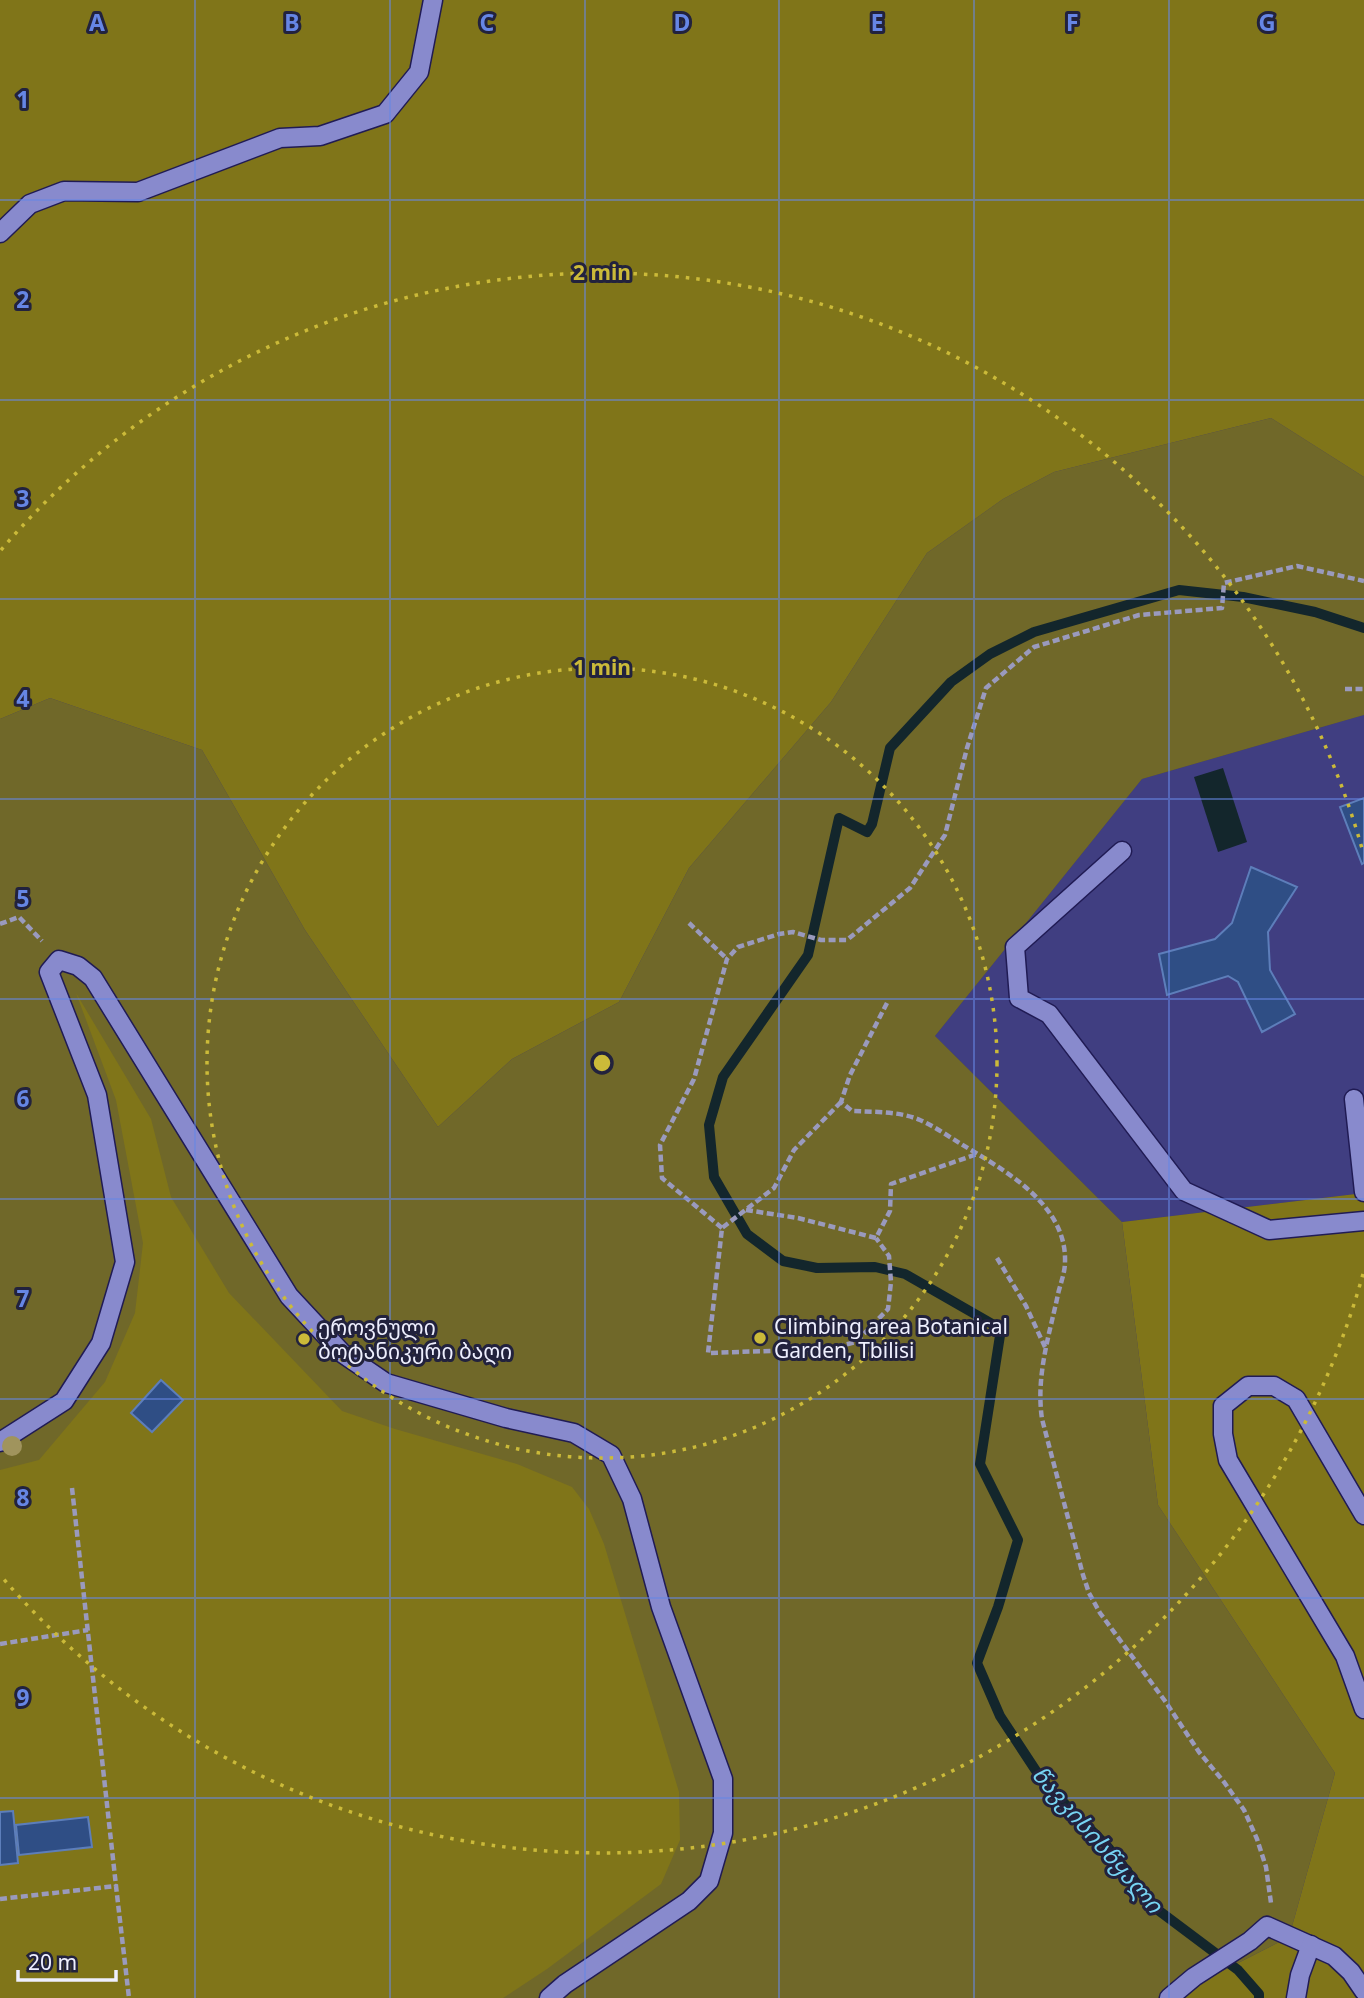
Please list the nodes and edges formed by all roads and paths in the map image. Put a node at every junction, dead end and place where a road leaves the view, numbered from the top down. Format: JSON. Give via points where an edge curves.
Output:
{"nodes":[{"id":1,"x":433,"y":0,"type":"edge"},
{"id":2,"x":0,"y":233,"type":"edge"},
{"id":3,"x":1364,"y":581,"type":"edge"},
{"id":4,"x":1364,"y":689,"type":"edge"},
{"id":5,"x":1345,"y":690,"type":"dead end"},
{"id":6,"x":1122,"y":851,"type":"dead end"},
{"id":7,"x":689,"y":923,"type":"dead end"},
{"id":8,"x":0,"y":924,"type":"edge"},
{"id":9,"x":727,"y":959,"type":"junction"},
{"id":10,"x":60,"y":960,"type":"junction"},
{"id":11,"x":887,"y":1003,"type":"dead end"},
{"id":12,"x":1354,"y":1100,"type":"dead end"},
{"id":13,"x":841,"y":1102,"type":"junction"},
{"id":14,"x":978,"y":1154,"type":"junction"},
{"id":15,"x":1364,"y":1192,"type":"edge"},
{"id":16,"x":743,"y":1212,"type":"junction"},
{"id":17,"x":1364,"y":1221,"type":"edge"},
{"id":18,"x":724,"y":1227,"type":"junction"},
{"id":19,"x":876,"y":1238,"type":"junction"},
{"id":20,"x":997,"y":1258,"type":"dead end"},
{"id":21,"x":1046,"y":1348,"type":"junction"},
{"id":22,"x":0,"y":1442,"type":"edge"},
{"id":23,"x":72,"y":1488,"type":"dead end"},
{"id":24,"x":1364,"y":1515,"type":"edge"},
{"id":25,"x":88,"y":1630,"type":"junction"},
{"id":26,"x":0,"y":1644,"type":"edge"},
{"id":27,"x":1364,"y":1709,"type":"edge"},
{"id":28,"x":116,"y":1886,"type":"junction"},
{"id":29,"x":0,"y":1899,"type":"edge"},
{"id":30,"x":1267,"y":1926,"type":"junction"},
{"id":31,"x":1311,"y":1945,"type":"junction"},
{"id":32,"x":1364,"y":1991,"type":"edge"},
{"id":33,"x":129,"y":1998,"type":"edge"},
{"id":34,"x":549,"y":1998,"type":"edge"},
{"id":35,"x":1169,"y":1998,"type":"edge"},
{"id":36,"x":1296,"y":1998,"type":"edge"}],
"edges":[{"from":1,"to":2,"type":"lane","via":[[419,72],[385,114],[320,136],[280,138],[138,192],[64,191],[30,204]]},
{"from":3,"to":9,"type":"path","via":[[1297,566],[1224,583],[1222,608],[1139,615],[1034,647],[986,688],[945,835],[910,888],[847,940],[779,933],[738,947]]},
{"from":4,"to":5,"type":"path"},
{"from":6,"to":17,"type":"lane","via":[[1015,947],[1019,998],[1049,1014],[1184,1191],[1269,1230]]},
{"from":7,"to":9,"type":"path"},
{"from":8,"to":10,"type":"path","via":[[19,916]]},
{"from":9,"to":18,"type":"path","via":[[694,1079],[660,1145],[662,1178]]},
{"from":10,"to":22,"type":"lane","via":[[49,972],[97,1095],[125,1262],[101,1343],[64,1401]]},
{"from":10,"to":34,"type":"lane","via":[[78,965],[93,978],[289,1296],[342,1353],[386,1383],[574,1433],[611,1455],[632,1499],[661,1607],[723,1779],[723,1833],[709,1881],[688,1901]]},
{"from":11,"to":13,"type":"path"},
{"from":12,"to":15,"type":"lane"},
{"from":13,"to":14,"type":"path","via":[[852,1111],[920,1119]]},
{"from":13,"to":16,"type":"path","via":[[794,1150],[774,1188]]},
{"from":14,"to":19,"type":"path","via":[[891,1184],[890,1212]]},
{"from":14,"to":21,"type":"path","via":[[1030,1192],[1050,1214],[1063,1240],[1065,1263]]},
{"from":16,"to":18,"type":"path"},
{"from":16,"to":19,"type":"path","via":[[798,1218]]},
{"from":18,"to":19,"type":"path","via":[[708,1353],[827,1349],[856,1342],[888,1309],[889,1256]]},
{"from":20,"to":21,"type":"path"},
{"from":21,"to":30,"type":"path","via":[[1039,1397],[1042,1419],[1083,1575],[1100,1613],[1244,1810],[1266,1867],[1272,1905]]},
{"from":23,"to":25,"type":"path"},
{"from":24,"to":27,"type":"lane","via":[[1296,1399],[1273,1387],[1248,1386],[1223,1406],[1228,1460],[1345,1656]]},
{"from":25,"to":26,"type":"path"},
{"from":25,"to":28,"type":"path"},
{"from":28,"to":29,"type":"path"},
{"from":28,"to":33,"type":"path"},
{"from":30,"to":31,"type":"lane"},
{"from":30,"to":35,"type":"lane"},
{"from":31,"to":32,"type":"lane","via":[[1334,1956]]},
{"from":31,"to":36,"type":"lane"}]}
